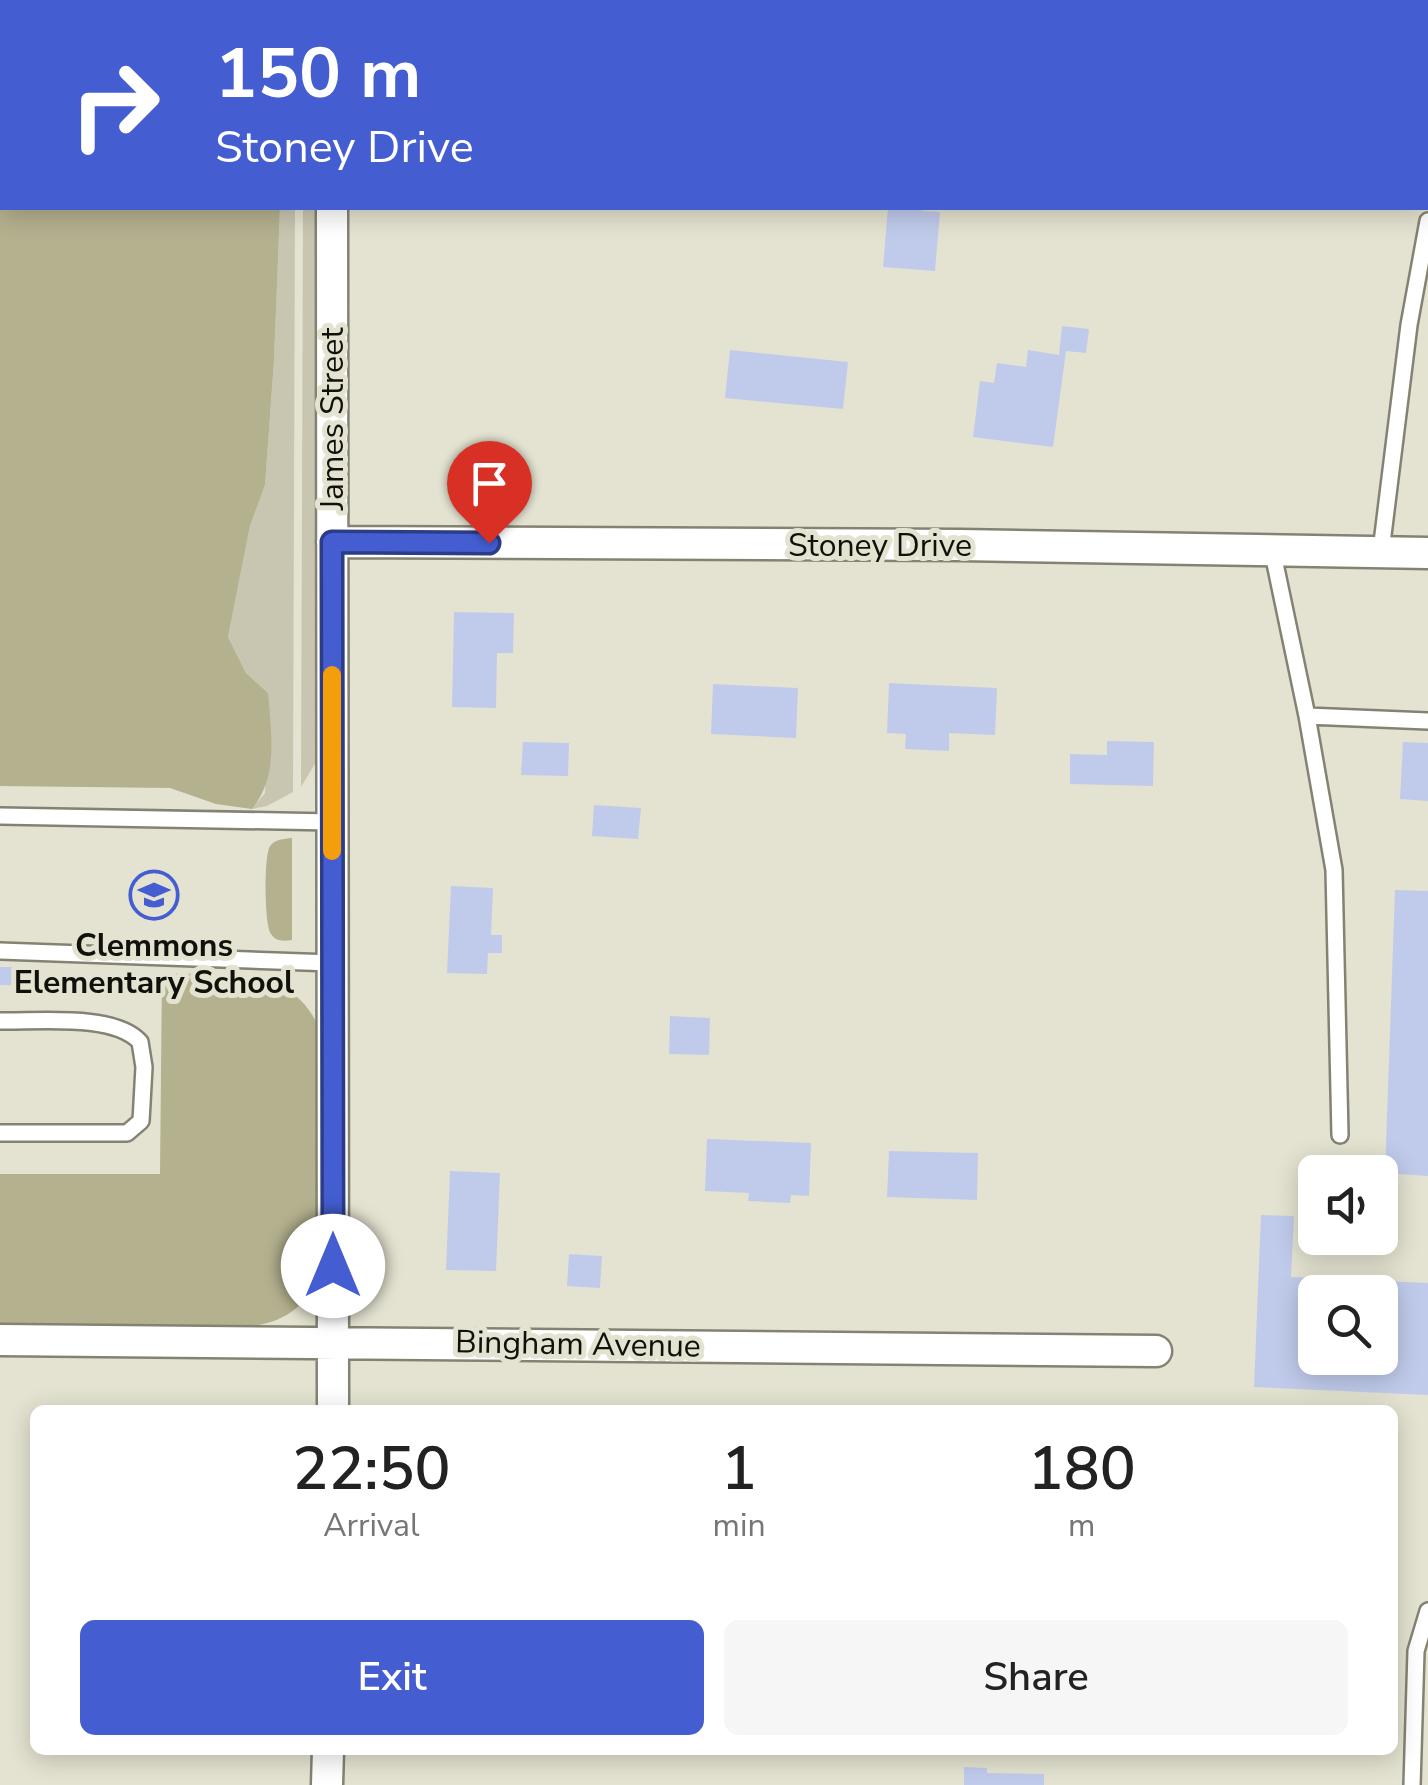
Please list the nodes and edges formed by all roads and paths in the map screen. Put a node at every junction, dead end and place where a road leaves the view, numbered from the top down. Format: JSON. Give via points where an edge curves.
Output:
{"nodes":[{"id":1,"x":332,"y":210,"type":"edge"},
{"id":2,"x":1428,"y":222,"type":"edge"},
{"id":3,"x":332,"y":542,"type":"junction"},
{"id":4,"x":1272,"y":550,"type":"junction"},
{"id":5,"x":1381,"y":551,"type":"junction"},
{"id":6,"x":1428,"y":553,"type":"edge"},
{"id":7,"x":1306,"y":716,"type":"junction"},
{"id":8,"x":1428,"y":721,"type":"edge"},
{"id":9,"x":0,"y":816,"type":"edge"},
{"id":10,"x":332,"y":822,"type":"junction"},
{"id":11,"x":0,"y":951,"type":"edge"},
{"id":12,"x":332,"y":964,"type":"junction"},
{"id":13,"x":0,"y":1022,"type":"edge"},
{"id":14,"x":0,"y":1133,"type":"edge"},
{"id":15,"x":1340,"y":1135,"type":"dead end"},
{"id":16,"x":0,"y":1340,"type":"edge"},
{"id":17,"x":334,"y":1342,"type":"junction"},
{"id":18,"x":1156,"y":1350,"type":"dead end"},
{"id":19,"x":332,"y":1405,"type":"edge"},
{"id":20,"x":1428,"y":1611,"type":"edge"},
{"id":21,"x":328,"y":1755,"type":"edge"},
{"id":22,"x":328,"y":1785,"type":"edge"},
{"id":23,"x":1412,"y":1785,"type":"edge"}],
"edges":[{"from":1,"to":3,"type":"street","name":"James Street"},
{"from":2,"to":5,"type":"lane"},
{"from":3,"to":4,"type":"street","name":"Stoney Drive"},
{"from":3,"to":10,"type":"street","name":"James Street"},
{"from":4,"to":5,"type":"street","name":"Stoney Drive"},
{"from":4,"to":7,"type":"lane"},
{"from":5,"to":6,"type":"street","name":"Stoney Drive"},
{"from":7,"to":8,"type":"lane"},
{"from":7,"to":15,"type":"lane","via":[[1334,870]]},
{"from":9,"to":10,"type":"lane"},
{"from":10,"to":12,"type":"street","name":"James Street"},
{"from":11,"to":12,"type":"lane"},
{"from":12,"to":17,"type":"street","name":"James Street"},
{"from":13,"to":14,"type":"lane","via":[[121,1029],[140,1042],[144,1067],[141,1121],[127,1133]]},
{"from":16,"to":17,"type":"street","name":"Bingham Avenue"},
{"from":17,"to":18,"type":"street","name":"Bingham Avenue"},
{"from":17,"to":19,"type":"street","name":"James Street"},
{"from":20,"to":23,"type":"lane","via":[[1416,1651]]},
{"from":21,"to":22,"type":"street"}]}
